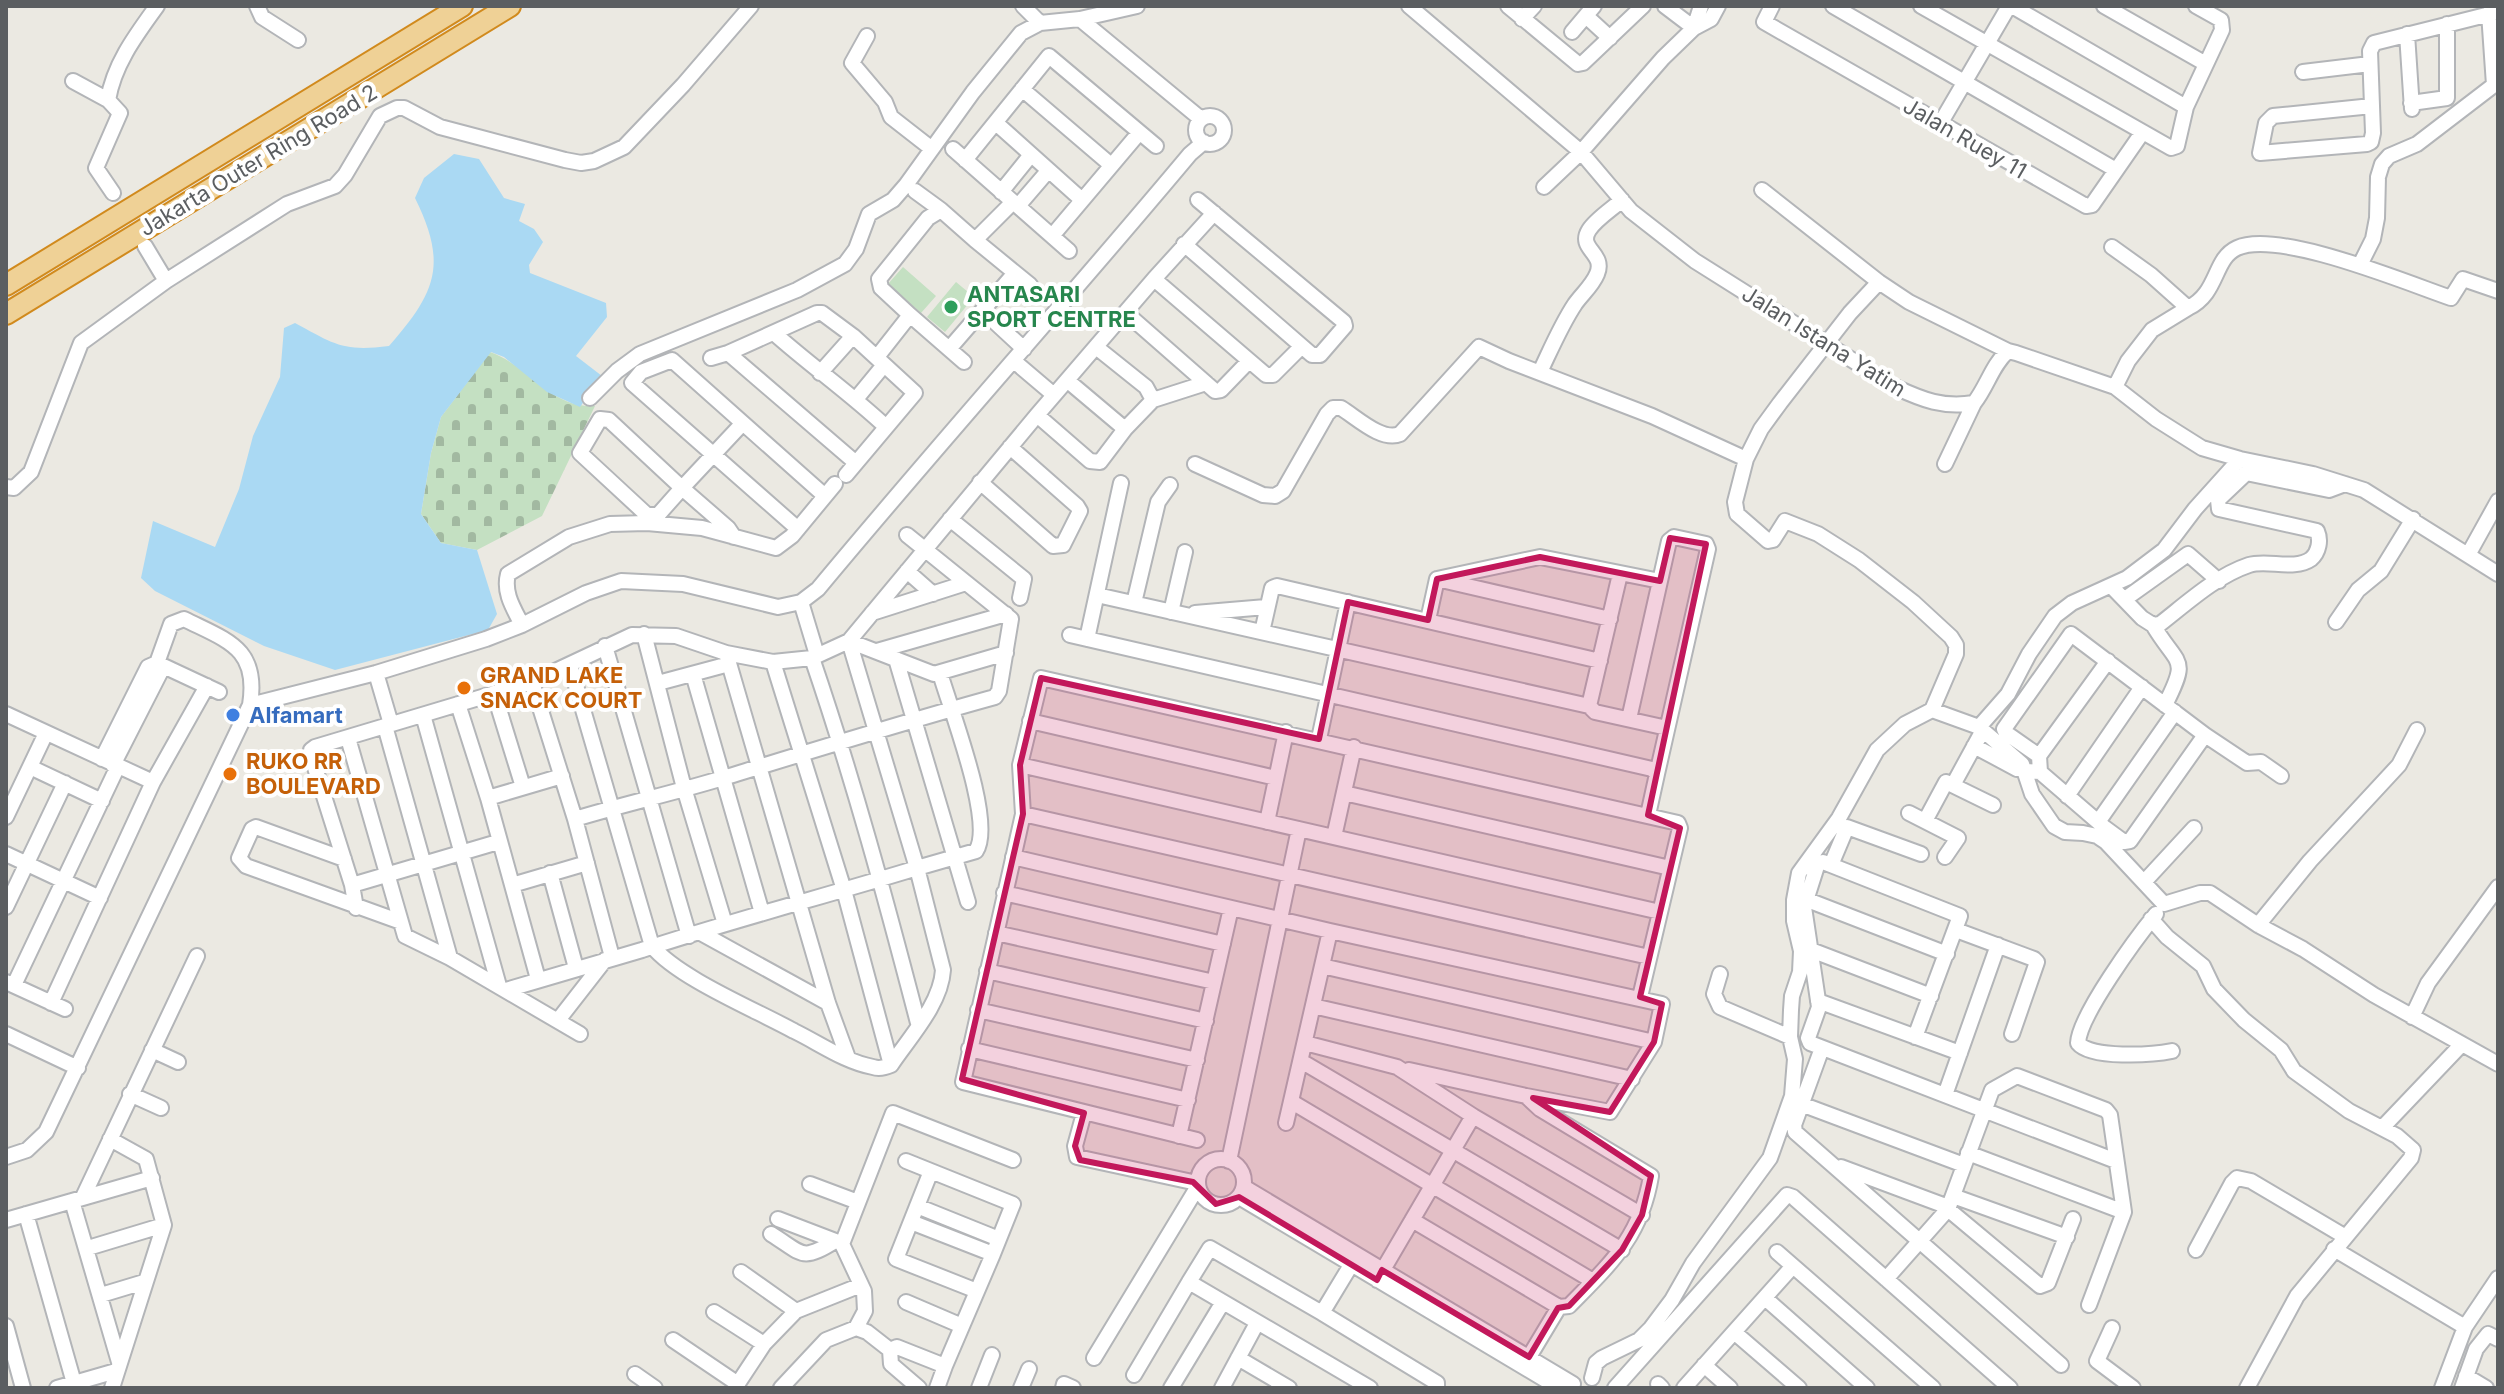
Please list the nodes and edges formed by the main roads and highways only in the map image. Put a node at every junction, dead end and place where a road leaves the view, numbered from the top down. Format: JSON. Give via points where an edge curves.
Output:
{"nodes":[{"id":1,"x":462,"y":6,"type":"edge"},
{"id":2,"x":510,"y":6,"type":"edge"},
{"id":3,"x":6,"y":285,"type":"edge"},
{"id":4,"x":6,"y":314,"type":"edge"}],
"edges":[{"from":1,"to":3,"type":"highway","name":"Jakarta Outer Ring Road 2"},
{"from":2,"to":4,"type":"highway","name":"Jakarta Outer Ring Road 2"}]}
